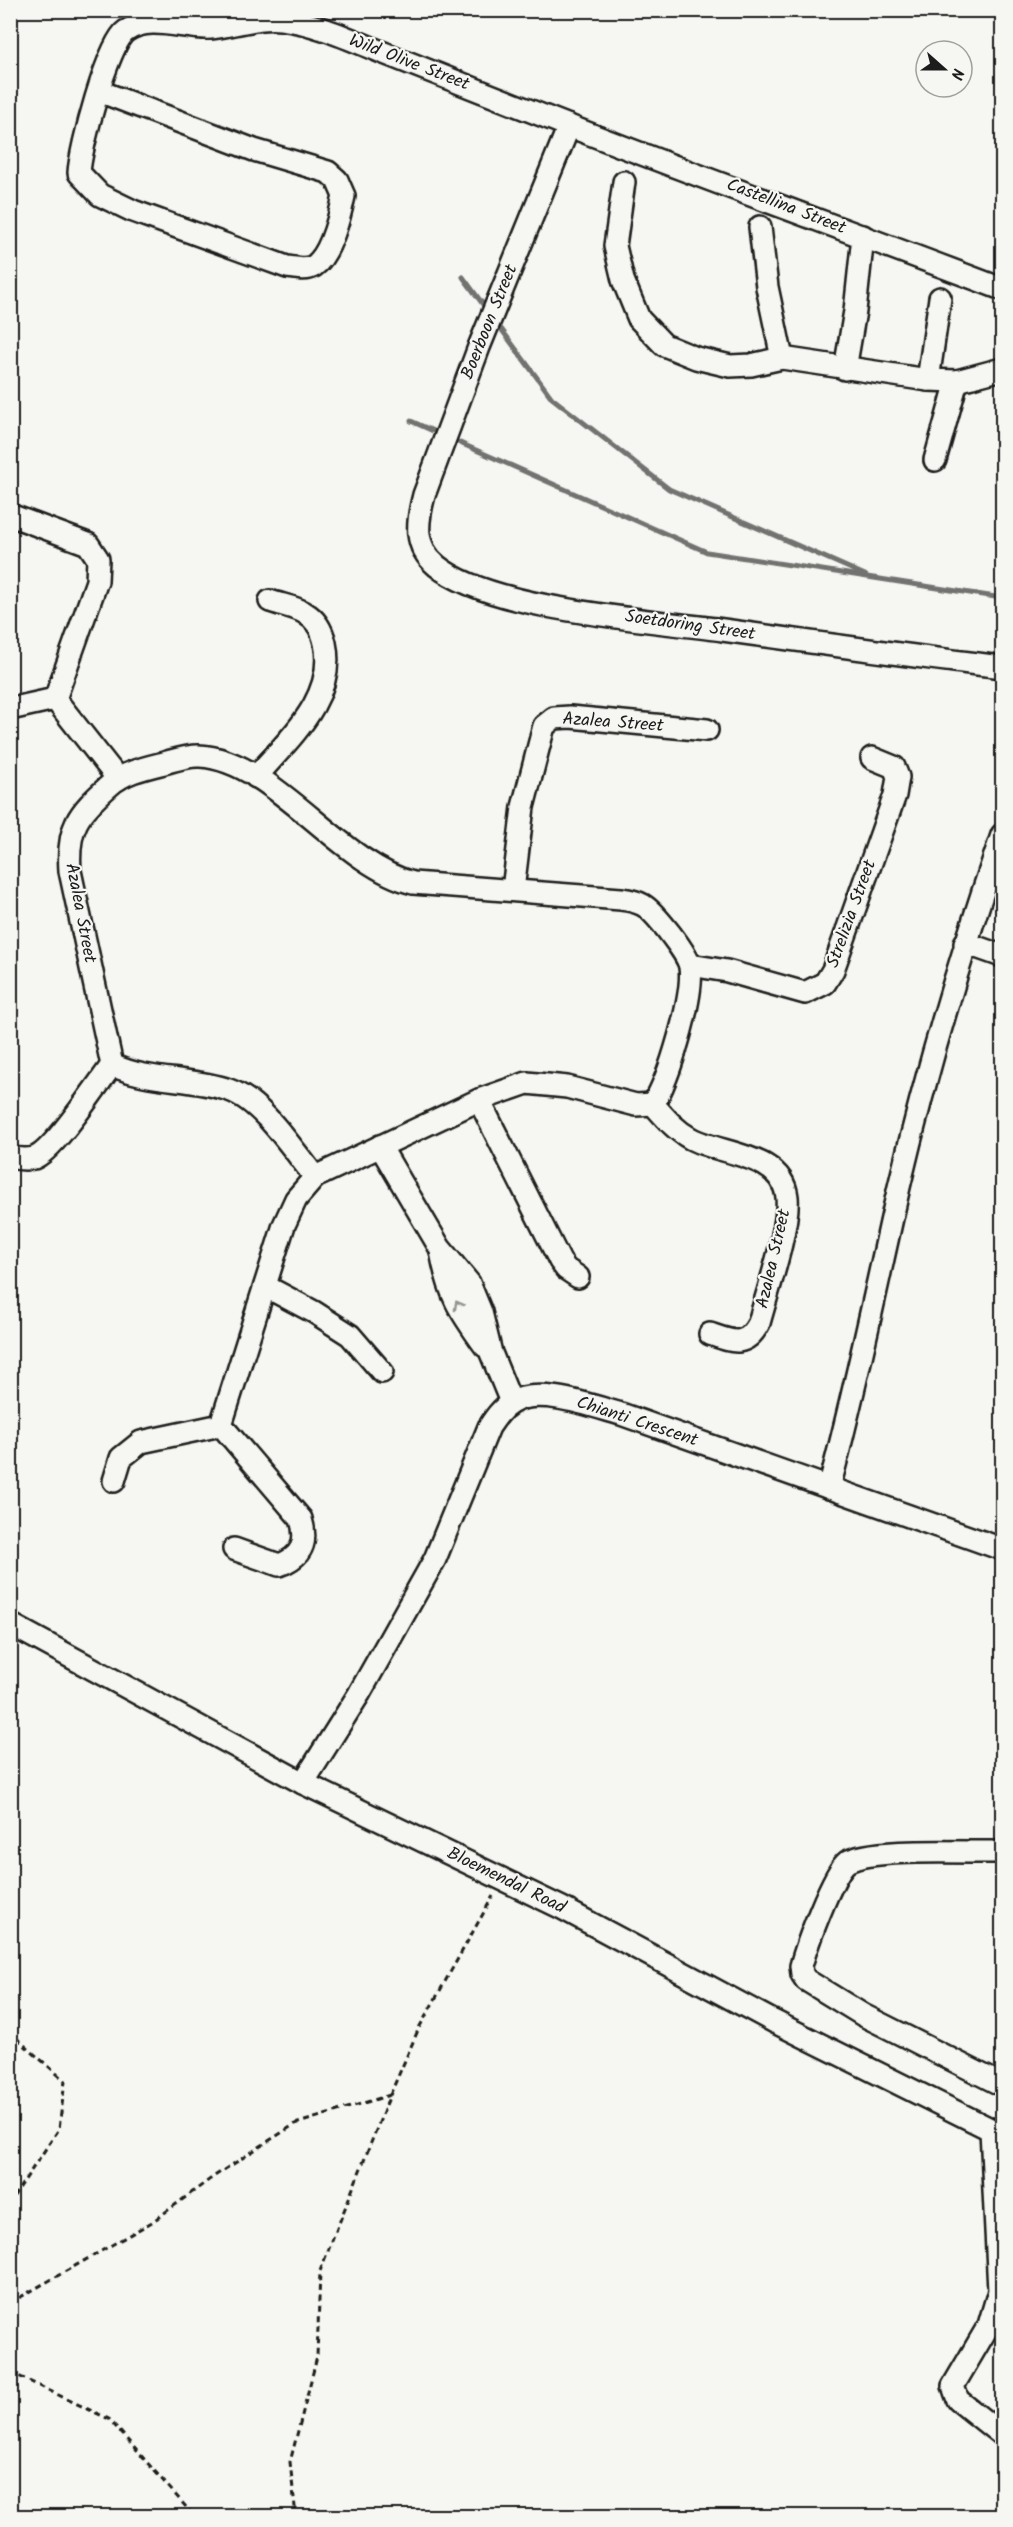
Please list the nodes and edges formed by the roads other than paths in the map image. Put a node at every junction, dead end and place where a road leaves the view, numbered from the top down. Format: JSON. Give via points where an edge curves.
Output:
{"nodes":[{"id":1,"x":99,"y":91,"type":"junction"},
{"id":2,"x":569,"y":126,"type":"junction"},
{"id":3,"x":624,"y":182,"type":"dead end"},
{"id":4,"x":760,"y":227,"type":"dead end"},
{"id":5,"x":863,"y":236,"type":"junction"},
{"id":6,"x":1002,"y":289,"type":"edge"},
{"id":7,"x":940,"y":298,"type":"dead end"},
{"id":8,"x":782,"y":358,"type":"junction"},
{"id":9,"x":845,"y":369,"type":"junction"},
{"id":10,"x":1002,"y":369,"type":"edge"},
{"id":11,"x":928,"y":380,"type":"junction"},
{"id":12,"x":957,"y":381,"type":"junction"},
{"id":13,"x":935,"y":460,"type":"dead end"},
{"id":14,"x":10,"y":515,"type":"edge"},
{"id":15,"x":417,"y":520,"type":"joint"},
{"id":16,"x":270,"y":601,"type":"dead end"},
{"id":17,"x":1002,"y":667,"type":"edge"},
{"id":18,"x":55,"y":699,"type":"junction"},
{"id":19,"x":10,"y":709,"type":"edge"},
{"id":20,"x":707,"y":730,"type":"dead end"},
{"id":21,"x":872,"y":758,"type":"dead end"},
{"id":22,"x":256,"y":777,"type":"junction"},
{"id":23,"x":117,"y":779,"type":"junction"},
{"id":24,"x":1002,"y":835,"type":"edge"},
{"id":25,"x":513,"y":890,"type":"junction"},
{"id":26,"x":965,"y":943,"type":"junction"},
{"id":27,"x":1002,"y":956,"type":"edge"},
{"id":28,"x":690,"y":965,"type":"junction"},
{"id":29,"x":112,"y":1065,"type":"junction"},
{"id":30,"x":479,"y":1100,"type":"junction"},
{"id":31,"x":653,"y":1104,"type":"junction"},
{"id":32,"x":380,"y":1146,"type":"junction"},
{"id":33,"x":10,"y":1157,"type":"edge"},
{"id":34,"x":315,"y":1177,"type":"junction"},
{"id":35,"x":578,"y":1277,"type":"dead end"},
{"id":36,"x":265,"y":1286,"type":"junction"},
{"id":37,"x":710,"y":1334,"type":"dead end"},
{"id":38,"x":382,"y":1372,"type":"dead end"},
{"id":39,"x":511,"y":1402,"type":"junction"},
{"id":40,"x":221,"y":1425,"type":"junction"},
{"id":41,"x":114,"y":1481,"type":"dead end"},
{"id":42,"x":829,"y":1488,"type":"junction"},
{"id":43,"x":234,"y":1549,"type":"dead end"},
{"id":44,"x":1002,"y":1549,"type":"edge"},
{"id":45,"x":10,"y":1624,"type":"edge"},
{"id":46,"x":303,"y":1783,"type":"junction"},
{"id":47,"x":1002,"y":1852,"type":"edge"},
{"id":48,"x":1002,"y":2085,"type":"edge"},
{"id":49,"x":997,"y":2133,"type":"edge"},
{"id":50,"x":1002,"y":2435,"type":"edge"}],
"edges":[{"from":1,"to":1,"type":"street","via":[[254,150],[328,172],[342,187],[344,196],[321,258],[303,270],[287,267],[133,211],[100,195],[79,173],[84,137]]},
{"from":1,"to":2,"type":"street","name":"Wild Olive Street","via":[[123,32],[135,26],[210,28],[282,19],[350,39]]},
{"from":2,"to":5,"type":"street","name":"Castellina Street"},
{"from":2,"to":15,"type":"street","name":"Boerboon Street","via":[[479,347]]},
{"from":3,"to":8,"type":"street","via":[[615,246],[635,309],[652,335],[674,350],[730,366]]},
{"from":4,"to":8,"type":"street","via":[[767,287]]},
{"from":5,"to":6,"type":"street","name":"Castellina Street"},
{"from":5,"to":9,"type":"street"},
{"from":7,"to":11,"type":"street"},
{"from":8,"to":9,"type":"street"},
{"from":9,"to":11,"type":"street"},
{"from":10,"to":12,"type":"street"},
{"from":11,"to":12,"type":"street"},
{"from":12,"to":13,"type":"street"},
{"from":14,"to":18,"type":"street","via":[[88,544],[98,559],[97,580]]},
{"from":15,"to":17,"type":"street","name":"Soetdoring Street","via":[[423,549],[436,566],[493,594],[663,623]]},
{"from":16,"to":22,"type":"street","via":[[305,613],[322,629],[327,652],[321,695]]},
{"from":18,"to":19,"type":"street"},
{"from":18,"to":23,"type":"street"},
{"from":20,"to":25,"type":"street","name":"Azalea Street","via":[[570,717],[554,718],[544,726],[523,807]]},
{"from":21,"to":28,"type":"street","name":"Strelizia Street","via":[[894,767],[898,777],[895,795],[825,983],[805,993]]},
{"from":22,"to":23,"type":"street","name":"Azalea Street","via":[[200,756],[137,769]]},
{"from":22,"to":25,"type":"street","name":"Azalea Street","via":[[371,864],[397,879]]},
{"from":23,"to":29,"type":"street","name":"Azalea Street","via":[[80,818],[71,831],[69,847],[70,871]]},
{"from":24,"to":26,"type":"street"},
{"from":25,"to":28,"type":"street","name":"Azalea Street","via":[[635,902],[653,913]]},
{"from":26,"to":27,"type":"street"},
{"from":26,"to":42,"type":"street","via":[[900,1186],[854,1399]]},
{"from":28,"to":31,"type":"street","via":[[669,1073]]},
{"from":29,"to":33,"type":"street","via":[[50,1147],[35,1158]]},
{"from":29,"to":34,"type":"street","via":[[143,1075],[228,1089],[243,1096],[260,1110]]},
{"from":30,"to":31,"type":"street","via":[[527,1083],[544,1083],[636,1105]]},
{"from":30,"to":32,"type":"street"},
{"from":30,"to":35,"type":"street","via":[[560,1261]]},
{"from":31,"to":37,"type":"street","name":"Azalea Street","via":[[693,1140],[759,1163],[784,1185],[785,1221],[759,1323],[752,1336],[741,1341]]},
{"from":32,"to":34,"type":"street"},
{"from":32,"to":39,"type":"street","via":[[440,1248],[447,1287],[491,1353]]},
{"from":34,"to":36,"type":"street","via":[[296,1199],[284,1225]]},
{"from":36,"to":38,"type":"street","via":[[350,1335]]},
{"from":36,"to":40,"type":"street"},
{"from":39,"to":42,"type":"street","name":"Chianti Crescent","via":[[544,1397],[570,1400],[621,1414]]},
{"from":39,"to":46,"type":"street","via":[[489,1427],[435,1559],[359,1694]]},
{"from":40,"to":41,"type":"street","via":[[141,1442],[121,1458]]},
{"from":40,"to":43,"type":"street","via":[[301,1519],[305,1531],[305,1542],[298,1555],[279,1566]]},
{"from":42,"to":44,"type":"street","name":"Chianti Crescent"},
{"from":45,"to":46,"type":"street","name":"Bloemendal Road"},
{"from":46,"to":49,"type":"street","name":"Bloemendal Road","via":[[503,1878],[773,2021]]},
{"from":47,"to":48,"type":"street","via":[[863,1856],[848,1861],[835,1878],[801,1966],[806,1980],[843,2003]]},
{"from":49,"to":50,"type":"street","via":[[999,2291],[989,2325],[953,2386],[958,2400]]}]}
